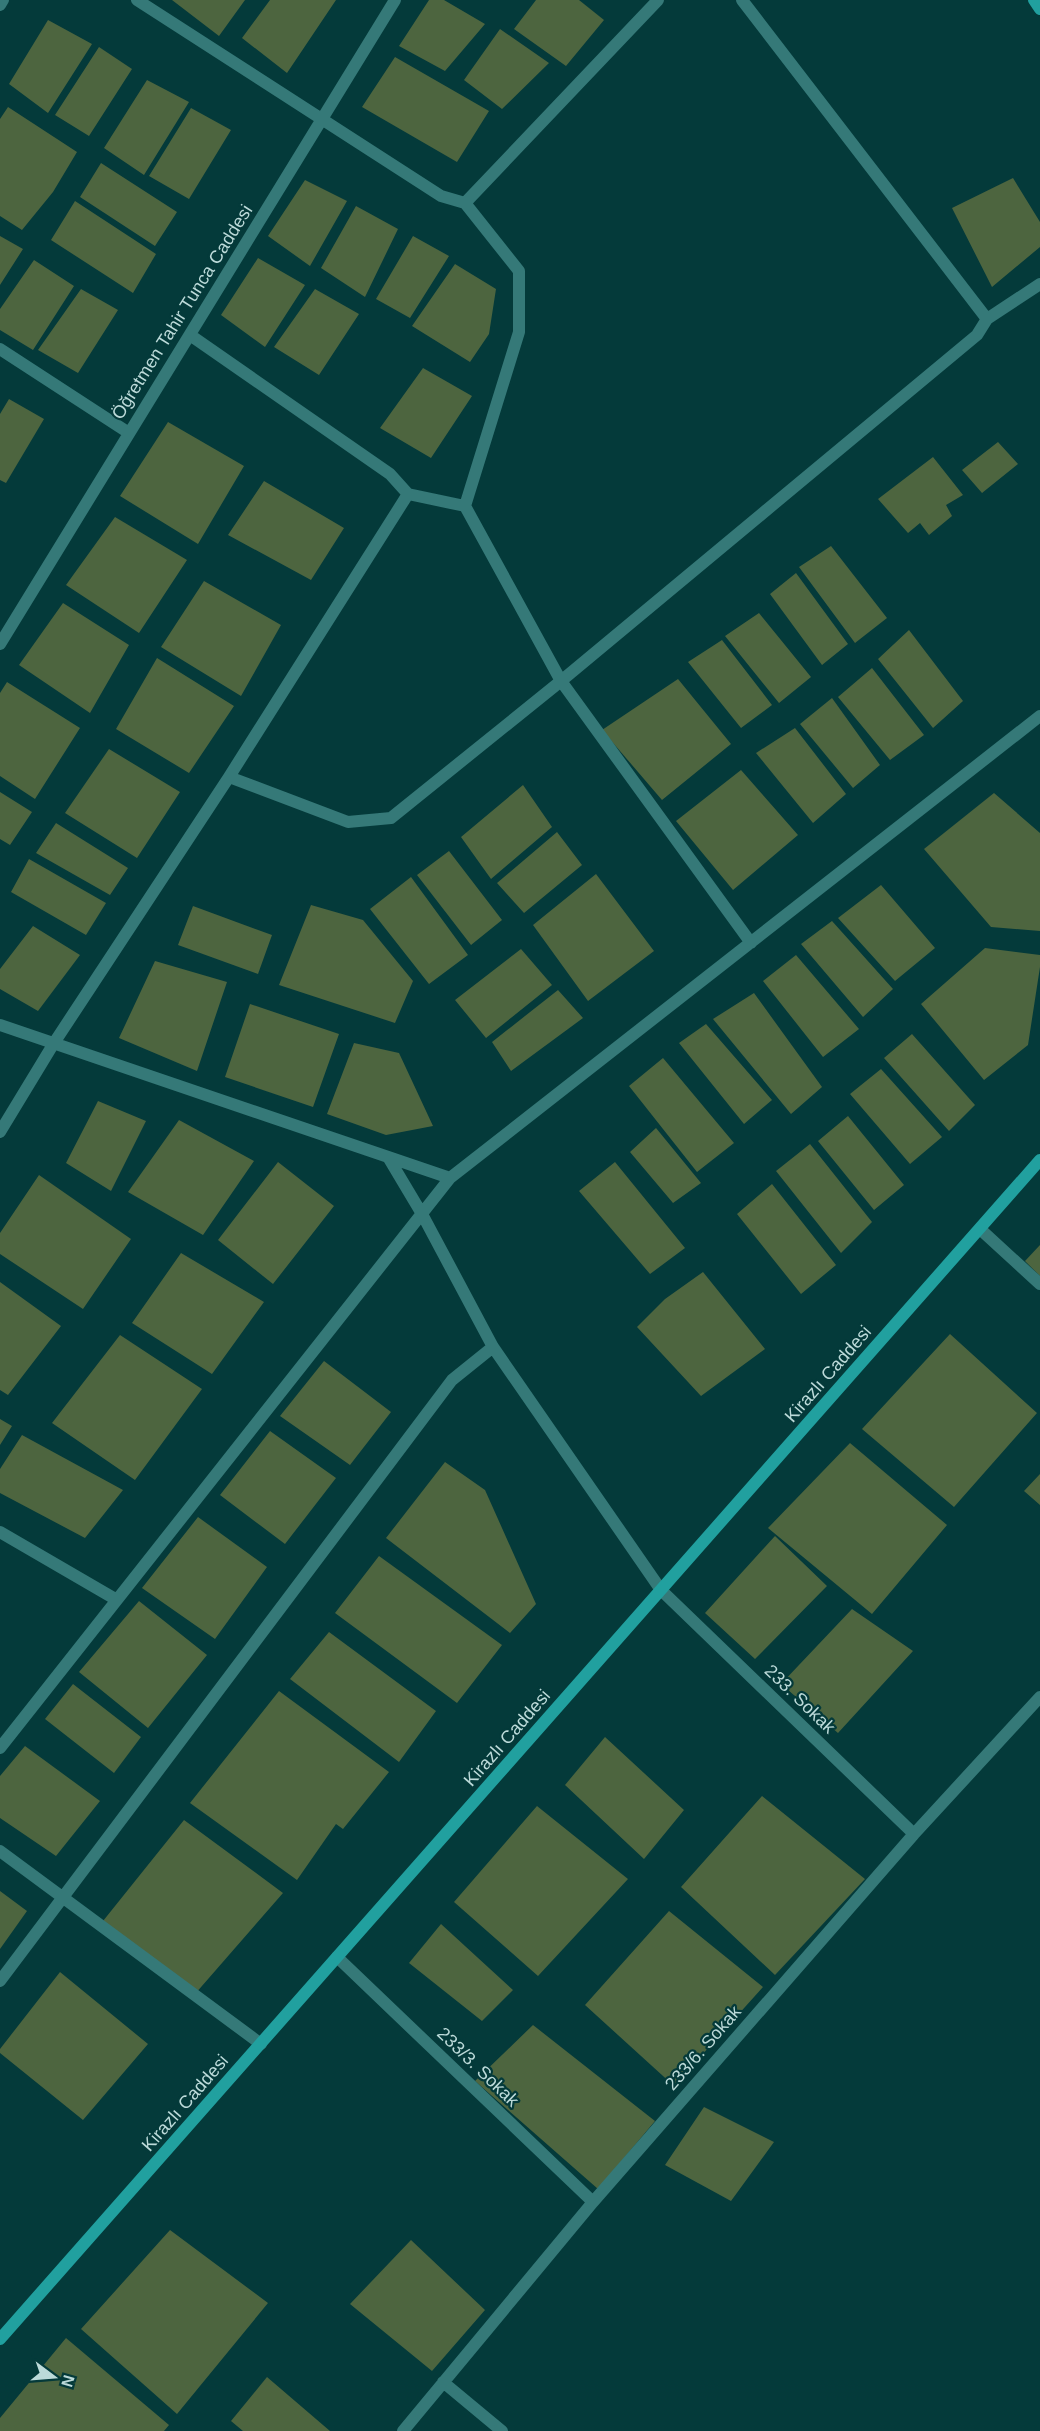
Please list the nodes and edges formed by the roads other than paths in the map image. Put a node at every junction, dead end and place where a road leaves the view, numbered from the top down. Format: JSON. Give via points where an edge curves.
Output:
{"nodes":[{"id":1,"x":3,"y":0,"type":"edge"},
{"id":2,"x":137,"y":0,"type":"edge"},
{"id":3,"x":395,"y":0,"type":"edge"},
{"id":4,"x":658,"y":0,"type":"edge"},
{"id":5,"x":742,"y":0,"type":"edge"},
{"id":6,"x":1034,"y":0,"type":"edge"},
{"id":7,"x":0,"y":5,"type":"edge"},
{"id":8,"x":1040,"y":9,"type":"edge"},
{"id":9,"x":322,"y":120,"type":"junction"},
{"id":10,"x":465,"y":203,"type":"junction"},
{"id":11,"x":1040,"y":284,"type":"edge"},
{"id":12,"x":987,"y":319,"type":"junction"},
{"id":13,"x":190,"y":335,"type":"junction"},
{"id":14,"x":0,"y":349,"type":"edge"},
{"id":15,"x":129,"y":433,"type":"junction"},
{"id":16,"x":408,"y":494,"type":"junction"},
{"id":17,"x":465,"y":506,"type":"junction"},
{"id":18,"x":0,"y":644,"type":"edge"},
{"id":19,"x":561,"y":681,"type":"junction"},
{"id":20,"x":1040,"y":716,"type":"edge"},
{"id":21,"x":229,"y":777,"type":"junction"},
{"id":22,"x":751,"y":943,"type":"junction"},
{"id":23,"x":0,"y":1025,"type":"edge"},
{"id":24,"x":54,"y":1043,"type":"junction"},
{"id":25,"x":0,"y":1132,"type":"edge"},
{"id":26,"x":388,"y":1157,"type":"junction"},
{"id":27,"x":1040,"y":1160,"type":"edge"},
{"id":28,"x":450,"y":1178,"type":"junction"},
{"id":29,"x":422,"y":1214,"type":"junction"},
{"id":30,"x":980,"y":1229,"type":"junction"},
{"id":31,"x":1040,"y":1284,"type":"edge"},
{"id":32,"x":493,"y":1347,"type":"junction"},
{"id":33,"x":0,"y":1532,"type":"edge"},
{"id":34,"x":661,"y":1590,"type":"junction"},
{"id":35,"x":117,"y":1600,"type":"junction"},
{"id":36,"x":1040,"y":1697,"type":"edge"},
{"id":37,"x":0,"y":1748,"type":"edge"},
{"id":38,"x":914,"y":1834,"type":"junction"},
{"id":39,"x":0,"y":1851,"type":"edge"},
{"id":40,"x":63,"y":1897,"type":"junction"},
{"id":41,"x":337,"y":1957,"type":"junction"},
{"id":42,"x":0,"y":1981,"type":"edge"},
{"id":43,"x":261,"y":2043,"type":"junction"},
{"id":44,"x":593,"y":2202,"type":"junction"},
{"id":45,"x":0,"y":2339,"type":"edge"},
{"id":46,"x":443,"y":2382,"type":"junction"},
{"id":47,"x":403,"y":2431,"type":"edge"},
{"id":48,"x":502,"y":2431,"type":"edge"}],
"edges":[{"from":1,"to":7,"type":"street"},
{"from":2,"to":9,"type":"street"},
{"from":3,"to":9,"type":"street","name":"Öğretmen Tahir Tunca Caddesi"},
{"from":4,"to":10,"type":"street"},
{"from":5,"to":12,"type":"street"},
{"from":6,"to":8,"type":"main road"},
{"from":9,"to":10,"type":"street","via":[[441,196]]},
{"from":9,"to":13,"type":"street","name":"Öğretmen Tahir Tunca Caddesi"},
{"from":10,"to":17,"type":"street","via":[[519,271],[519,332]]},
{"from":11,"to":12,"type":"street"},
{"from":12,"to":19,"type":"street","via":[[977,334]]},
{"from":13,"to":15,"type":"street","name":"Öğretmen Tahir Tunca Caddesi"},
{"from":13,"to":16,"type":"street","via":[[390,474]]},
{"from":14,"to":15,"type":"street"},
{"from":15,"to":18,"type":"street","name":"Öğretmen Tahir Tunca Caddesi"},
{"from":16,"to":17,"type":"street"},
{"from":16,"to":21,"type":"street"},
{"from":17,"to":19,"type":"street"},
{"from":19,"to":21,"type":"street","via":[[391,818],[348,822]]},
{"from":19,"to":22,"type":"street"},
{"from":20,"to":22,"type":"street"},
{"from":21,"to":24,"type":"street"},
{"from":22,"to":28,"type":"street"},
{"from":23,"to":24,"type":"street"},
{"from":24,"to":25,"type":"street"},
{"from":24,"to":26,"type":"street"},
{"from":26,"to":28,"type":"street"},
{"from":26,"to":29,"type":"street","name":"233. Sokak"},
{"from":27,"to":30,"type":"main road","name":"Kirazlı Caddesi"},
{"from":28,"to":29,"type":"street"},
{"from":29,"to":32,"type":"street","name":"233. Sokak"},
{"from":29,"to":35,"type":"street"},
{"from":30,"to":31,"type":"street"},
{"from":30,"to":34,"type":"main road","name":"Kirazlı Caddesi"},
{"from":32,"to":34,"type":"street","name":"233. Sokak"},
{"from":32,"to":40,"type":"street","via":[[452,1380]]},
{"from":33,"to":35,"type":"street"},
{"from":34,"to":38,"type":"street","name":"233. Sokak"},
{"from":34,"to":41,"type":"main road","name":"Kirazlı Caddesi"},
{"from":35,"to":37,"type":"street"},
{"from":36,"to":38,"type":"street","name":"233/6. Sokak"},
{"from":38,"to":44,"type":"street","name":"233/6. Sokak"},
{"from":39,"to":40,"type":"street"},
{"from":40,"to":42,"type":"street"},
{"from":40,"to":43,"type":"street"},
{"from":41,"to":43,"type":"main road","name":"Kirazlı Caddesi"},
{"from":41,"to":44,"type":"street","name":"233/3. Sokak"},
{"from":43,"to":45,"type":"main road","name":"Kirazlı Caddesi"},
{"from":44,"to":46,"type":"street","name":"233/6. Sokak"},
{"from":46,"to":47,"type":"street","name":"233/6. Sokak"},
{"from":46,"to":48,"type":"street"}]}
